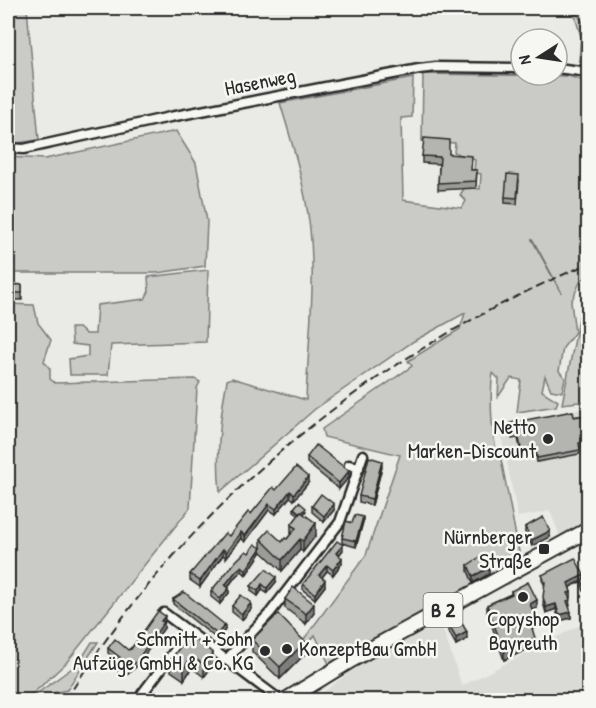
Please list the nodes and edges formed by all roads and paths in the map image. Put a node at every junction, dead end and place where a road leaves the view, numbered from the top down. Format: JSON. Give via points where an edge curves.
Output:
{"nodes":[{"id":1,"x":509,"y":68,"type":"edge"},
{"id":2,"x":569,"y":70,"type":"edge"},
{"id":3,"x":588,"y":72,"type":"edge"},
{"id":4,"x":8,"y":148,"type":"edge"},
{"id":5,"x":363,"y":455,"type":"dead end"},
{"id":6,"x":349,"y":465,"type":"dead end"},
{"id":7,"x":359,"y":468,"type":"junction"},
{"id":8,"x":588,"y":530,"type":"edge"},
{"id":9,"x":164,"y":613,"type":"edge"},
{"id":10,"x":189,"y":632,"type":"junction"},
{"id":11,"x":226,"y":660,"type":"junction"},
{"id":12,"x":142,"y":694,"type":"dead end"},
{"id":13,"x":280,"y":700,"type":"edge"},
{"id":14,"x":286,"y":700,"type":"edge"}],
"edges":[{"from":1,"to":4,"type":"street","name":"Hasenweg","via":[[419,69],[24,149]]},
{"from":2,"to":3,"type":"street"},
{"from":5,"to":7,"type":"street"},
{"from":6,"to":7,"type":"street"},
{"from":7,"to":11,"type":"street","via":[[340,522],[270,613]]},
{"from":8,"to":14,"type":"main road","number":"B 2"},
{"from":9,"to":10,"type":"street"},
{"from":10,"to":11,"type":"street"},
{"from":10,"to":12,"type":"street"},
{"from":11,"to":13,"type":"street"}]}
